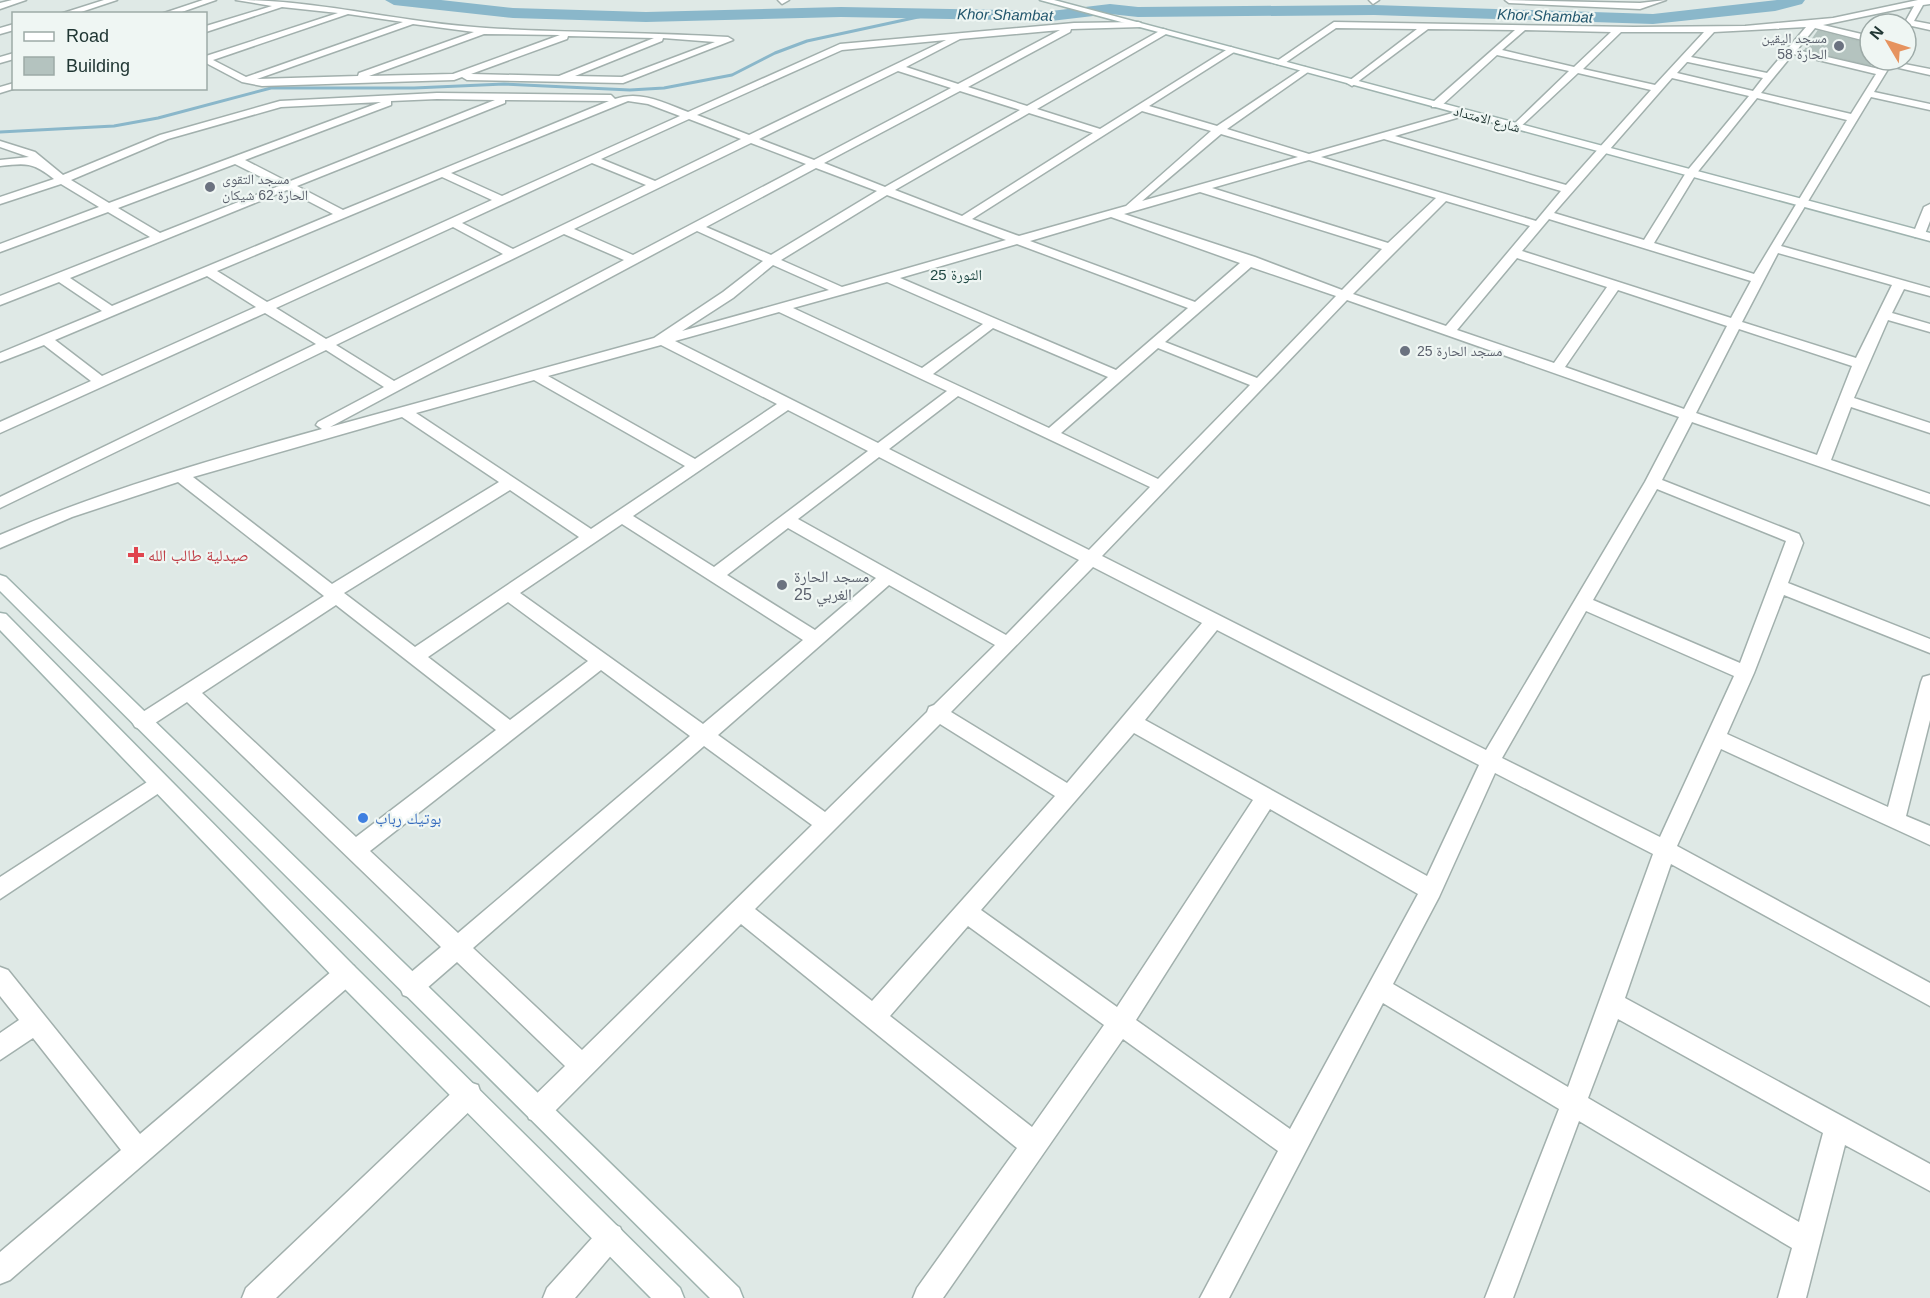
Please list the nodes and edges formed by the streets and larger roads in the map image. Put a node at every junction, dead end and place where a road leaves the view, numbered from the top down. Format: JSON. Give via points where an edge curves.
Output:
{"nodes":[{"id":1,"x":22,"y":0,"type":"edge"},
{"id":2,"x":113,"y":0,"type":"edge"},
{"id":3,"x":213,"y":0,"type":"edge"},
{"id":4,"x":240,"y":0,"type":"edge"},
{"id":5,"x":1509,"y":0,"type":"edge"},
{"id":6,"x":1662,"y":0,"type":"edge"},
{"id":7,"x":1048,"y":1,"type":"edge"},
{"id":8,"x":1925,"y":1,"type":"edge"},
{"id":9,"x":1560,"y":2,"type":"edge"},
{"id":10,"x":286,"y":5,"type":"junction"},
{"id":11,"x":0,"y":6,"type":"edge"},
{"id":12,"x":71,"y":12,"type":"edge"},
{"id":13,"x":172,"y":12,"type":"edge"},
{"id":14,"x":351,"y":12,"type":"junction"},
{"id":15,"x":413,"y":21,"type":"junction"},
{"id":16,"x":1137,"y":25,"type":"junction"},
{"id":17,"x":1813,"y":25,"type":"junction"},
{"id":18,"x":1074,"y":26,"type":"junction"},
{"id":19,"x":1426,"y":26,"type":"junction"},
{"id":20,"x":1523,"y":27,"type":"junction"},
{"id":21,"x":207,"y":29,"type":"edge"},
{"id":22,"x":1618,"y":30,"type":"junction"},
{"id":23,"x":1712,"y":30,"type":"junction"},
{"id":24,"x":484,"y":31,"type":"junction"},
{"id":25,"x":1163,"y":32,"type":"junction"},
{"id":26,"x":575,"y":33,"type":"junction"},
{"id":27,"x":966,"y":35,"type":"junction"},
{"id":28,"x":666,"y":36,"type":"junction"},
{"id":29,"x":1858,"y":36,"type":"edge"},
{"id":30,"x":1231,"y":50,"type":"junction"},
{"id":31,"x":1790,"y":51,"type":"junction"},
{"id":32,"x":1497,"y":52,"type":"junction"},
{"id":33,"x":1688,"y":58,"type":"junction"},
{"id":34,"x":207,"y":59,"type":"edge"},
{"id":35,"x":207,"y":60,"type":"edge"},
{"id":36,"x":1858,"y":61,"type":"edge"},
{"id":37,"x":1279,"y":63,"type":"junction"},
{"id":38,"x":896,"y":67,"type":"junction"},
{"id":39,"x":1575,"y":69,"type":"junction"},
{"id":40,"x":1305,"y":70,"type":"junction"},
{"id":41,"x":1882,"y":72,"type":"edge"},
{"id":42,"x":1672,"y":75,"type":"junction"},
{"id":43,"x":454,"y":77,"type":"junction"},
{"id":44,"x":1770,"y":77,"type":"junction"},
{"id":45,"x":560,"y":79,"type":"junction"},
{"id":46,"x":245,"y":80,"type":"junction"},
{"id":47,"x":358,"y":80,"type":"junction"},
{"id":48,"x":1352,"y":83,"type":"junction"},
{"id":49,"x":960,"y":88,"type":"junction"},
{"id":50,"x":1659,"y":89,"type":"junction"},
{"id":51,"x":1870,"y":94,"type":"junction"},
{"id":52,"x":1756,"y":95,"type":"junction"},
{"id":53,"x":403,"y":98,"type":"junction"},
{"id":54,"x":508,"y":98,"type":"junction"},
{"id":55,"x":627,"y":98,"type":"junction"},
{"id":56,"x":1436,"y":105,"type":"junction"},
{"id":57,"x":1141,"y":107,"type":"junction"},
{"id":58,"x":1930,"y":107,"type":"edge"},
{"id":59,"x":1025,"y":109,"type":"junction"},
{"id":60,"x":1463,"y":113,"type":"junction"},
{"id":61,"x":686,"y":116,"type":"junction"},
{"id":62,"x":1854,"y":118,"type":"junction"},
{"id":63,"x":1517,"y":127,"type":"junction"},
{"id":64,"x":1219,"y":130,"type":"junction"},
{"id":65,"x":1100,"y":132,"type":"junction"},
{"id":66,"x":1385,"y":136,"type":"junction"},
{"id":67,"x":746,"y":139,"type":"junction"},
{"id":68,"x":0,"y":144,"type":"edge"},
{"id":69,"x":1601,"y":150,"type":"junction"},
{"id":70,"x":1309,"y":156,"type":"junction"},
{"id":71,"x":591,"y":159,"type":"junction"},
{"id":72,"x":237,"y":160,"type":"junction"},
{"id":73,"x":39,"y":162,"type":"junction"},
{"id":74,"x":0,"y":163,"type":"edge"},
{"id":75,"x":812,"y":165,"type":"junction"},
{"id":76,"x":443,"y":173,"type":"junction"},
{"id":77,"x":1691,"y":173,"type":"junction"},
{"id":78,"x":62,"y":180,"type":"junction"},
{"id":79,"x":653,"y":184,"type":"junction"},
{"id":80,"x":288,"y":186,"type":"junction"},
{"id":81,"x":1200,"y":188,"type":"junction"},
{"id":82,"x":1568,"y":189,"type":"junction"},
{"id":83,"x":884,"y":192,"type":"junction"},
{"id":84,"x":1443,"y":198,"type":"junction"},
{"id":85,"x":501,"y":200,"type":"junction"},
{"id":86,"x":0,"y":201,"type":"edge"},
{"id":87,"x":1803,"y":203,"type":"junction"},
{"id":88,"x":107,"y":207,"type":"junction"},
{"id":89,"x":1129,"y":207,"type":"junction"},
{"id":90,"x":1930,"y":207,"type":"edge"},
{"id":91,"x":1110,"y":213,"type":"junction"},
{"id":92,"x":1546,"y":214,"type":"junction"},
{"id":93,"x":344,"y":215,"type":"junction"},
{"id":94,"x":963,"y":220,"type":"junction"},
{"id":95,"x":452,"y":222,"type":"junction"},
{"id":96,"x":1538,"y":225,"type":"junction"},
{"id":97,"x":697,"y":227,"type":"junction"},
{"id":98,"x":563,"y":229,"type":"junction"},
{"id":99,"x":158,"y":236,"type":"junction"},
{"id":100,"x":1924,"y":236,"type":"edge"},
{"id":101,"x":1019,"y":240,"type":"junction"},
{"id":102,"x":1647,"y":245,"type":"junction"},
{"id":103,"x":0,"y":248,"type":"edge"},
{"id":104,"x":1390,"y":248,"type":"junction"},
{"id":105,"x":1774,"y":248,"type":"junction"},
{"id":106,"x":1515,"y":253,"type":"junction"},
{"id":107,"x":513,"y":254,"type":"junction"},
{"id":108,"x":633,"y":260,"type":"junction"},
{"id":109,"x":772,"y":260,"type":"junction"},
{"id":110,"x":1251,"y":260,"type":"junction"},
{"id":111,"x":208,"y":271,"type":"junction"},
{"id":112,"x":60,"y":277,"type":"junction"},
{"id":113,"x":889,"y":278,"type":"junction"},
{"id":114,"x":1759,"y":279,"type":"junction"},
{"id":115,"x":1900,"y":283,"type":"junction"},
{"id":116,"x":1615,"y":285,"type":"junction"},
{"id":117,"x":841,"y":291,"type":"junction"},
{"id":118,"x":1930,"y":292,"type":"edge"},
{"id":119,"x":1345,"y":296,"type":"junction"},
{"id":120,"x":0,"y":301,"type":"edge"},
{"id":121,"x":265,"y":306,"type":"junction"},
{"id":122,"x":779,"y":307,"type":"junction"},
{"id":123,"x":1198,"y":307,"type":"junction"},
{"id":124,"x":111,"y":311,"type":"junction"},
{"id":125,"x":1886,"y":315,"type":"junction"},
{"id":126,"x":992,"y":323,"type":"junction"},
{"id":127,"x":1734,"y":323,"type":"junction"},
{"id":128,"x":1930,"y":328,"type":"edge"},
{"id":129,"x":1449,"y":332,"type":"junction"},
{"id":130,"x":45,"y":339,"type":"junction"},
{"id":131,"x":660,"y":339,"type":"junction"},
{"id":132,"x":1157,"y":343,"type":"junction"},
{"id":133,"x":328,"y":345,"type":"junction"},
{"id":134,"x":0,"y":358,"type":"edge"},
{"id":135,"x":1860,"y":364,"type":"junction"},
{"id":136,"x":1557,"y":369,"type":"junction"},
{"id":137,"x":534,"y":374,"type":"junction"},
{"id":138,"x":923,"y":374,"type":"junction"},
{"id":139,"x":1118,"y":376,"type":"junction"},
{"id":140,"x":101,"y":382,"type":"junction"},
{"id":141,"x":1260,"y":384,"type":"junction"},
{"id":142,"x":395,"y":388,"type":"junction"},
{"id":143,"x":957,"y":390,"type":"junction"},
{"id":144,"x":1848,"y":401,"type":"junction"},
{"id":145,"x":786,"y":405,"type":"junction"},
{"id":146,"x":404,"y":411,"type":"junction"},
{"id":147,"x":1688,"y":415,"type":"junction"},
{"id":148,"x":0,"y":428,"type":"edge"},
{"id":149,"x":1930,"y":428,"type":"edge"},
{"id":150,"x":1051,"y":434,"type":"junction"},
{"id":151,"x":290,"y":443,"type":"junction"},
{"id":152,"x":877,"y":450,"type":"junction"},
{"id":153,"x":1822,"y":462,"type":"junction"},
{"id":154,"x":696,"y":466,"type":"junction"},
{"id":155,"x":182,"y":476,"type":"junction"},
{"id":156,"x":511,"y":482,"type":"junction"},
{"id":157,"x":1653,"y":482,"type":"junction"},
{"id":158,"x":1161,"y":486,"type":"junction"},
{"id":159,"x":1930,"y":500,"type":"edge"},
{"id":160,"x":0,"y":503,"type":"edge"},
{"id":161,"x":621,"y":516,"type":"junction"},
{"id":162,"x":787,"y":520,"type":"junction"},
{"id":163,"x":590,"y":536,"type":"junction"},
{"id":164,"x":0,"y":542,"type":"edge"},
{"id":165,"x":1091,"y":559,"type":"junction"},
{"id":166,"x":715,"y":575,"type":"junction"},
{"id":167,"x":888,"y":577,"type":"junction"},
{"id":168,"x":0,"y":581,"type":"edge"},
{"id":169,"x":1779,"y":586,"type":"junction"},
{"id":170,"x":508,"y":593,"type":"junction"},
{"id":171,"x":335,"y":594,"type":"junction"},
{"id":172,"x":1584,"y":603,"type":"junction"},
{"id":173,"x":1214,"y":621,"type":"junction"},
{"id":174,"x":2,"y":625,"type":"edge"},
{"id":175,"x":816,"y":639,"type":"junction"},
{"id":176,"x":1008,"y":644,"type":"junction"},
{"id":177,"x":1930,"y":646,"type":"edge"},
{"id":178,"x":415,"y":656,"type":"junction"},
{"id":179,"x":600,"y":661,"type":"junction"},
{"id":180,"x":1745,"y":673,"type":"junction"},
{"id":181,"x":1930,"y":682,"type":"edge"},
{"id":182,"x":190,"y":693,"type":"junction"},
{"id":183,"x":936,"y":712,"type":"junction"},
{"id":184,"x":142,"y":722,"type":"junction"},
{"id":185,"x":1132,"y":722,"type":"junction"},
{"id":186,"x":510,"y":730,"type":"junction"},
{"id":187,"x":703,"y":736,"type":"junction"},
{"id":188,"x":1714,"y":736,"type":"junction"},
{"id":189,"x":1490,"y":761,"type":"junction"},
{"id":190,"x":158,"y":783,"type":"junction"},
{"id":191,"x":1068,"y":794,"type":"junction"},
{"id":192,"x":1266,"y":798,"type":"junction"},
{"id":193,"x":1895,"y":820,"type":"junction"},
{"id":194,"x":826,"y":824,"type":"junction"},
{"id":195,"x":1930,"y":836,"type":"edge"},
{"id":196,"x":355,"y":850,"type":"junction"},
{"id":197,"x":1665,"y":850,"type":"junction"},
{"id":198,"x":0,"y":889,"type":"edge"},
{"id":199,"x":1431,"y":890,"type":"junction"},
{"id":200,"x":740,"y":909,"type":"junction"},
{"id":201,"x":967,"y":913,"type":"junction"},
{"id":202,"x":457,"y":946,"type":"junction"},
{"id":203,"x":346,"y":974,"type":"junction"},
{"id":204,"x":0,"y":978,"type":"edge"},
{"id":205,"x":411,"y":987,"type":"junction"},
{"id":206,"x":1380,"y":989,"type":"junction"},
{"id":207,"x":1930,"y":995,"type":"edge"},
{"id":208,"x":1612,"y":1003,"type":"junction"},
{"id":209,"x":874,"y":1017,"type":"junction"},
{"id":210,"x":34,"y":1023,"type":"junction"},
{"id":211,"x":1120,"y":1023,"type":"junction"},
{"id":212,"x":0,"y":1048,"type":"edge"},
{"id":213,"x":581,"y":1065,"type":"junction"},
{"id":214,"x":469,"y":1094,"type":"junction"},
{"id":215,"x":1574,"y":1104,"type":"junction"},
{"id":216,"x":538,"y":1110,"type":"junction"},
{"id":217,"x":1837,"y":1128,"type":"junction"},
{"id":218,"x":1035,"y":1146,"type":"junction"},
{"id":219,"x":1294,"y":1147,"type":"junction"},
{"id":220,"x":139,"y":1152,"type":"junction"},
{"id":221,"x":1930,"y":1178,"type":"edge"},
{"id":222,"x":611,"y":1236,"type":"junction"},
{"id":223,"x":1807,"y":1242,"type":"junction"},
{"id":224,"x":0,"y":1270,"type":"edge"},
{"id":225,"x":1218,"y":1296,"type":"edge"},
{"id":226,"x":256,"y":1298,"type":"edge"},
{"id":227,"x":556,"y":1298,"type":"edge"},
{"id":228,"x":670,"y":1298,"type":"edge"},
{"id":229,"x":729,"y":1298,"type":"edge"},
{"id":230,"x":927,"y":1298,"type":"edge"},
{"id":231,"x":1499,"y":1298,"type":"edge"},
{"id":232,"x":1792,"y":1298,"type":"edge"}],
"edges":[{"from":1,"to":11,"type":"street"},
{"from":2,"to":12,"type":"street"},
{"from":3,"to":13,"type":"street"},
{"from":4,"to":10,"type":"street"},
{"from":5,"to":9,"type":"street"},
{"from":6,"to":9,"type":"street","via":[[1640,6]]},
{"from":7,"to":16,"type":"street","name":"شارع الامتداد"},
{"from":8,"to":17,"type":"street"},
{"from":10,"to":14,"type":"street"},
{"from":10,"to":21,"type":"street"},
{"from":14,"to":15,"type":"street"},
{"from":14,"to":34,"type":"street"},
{"from":15,"to":24,"type":"street"},
{"from":15,"to":46,"type":"street"},
{"from":16,"to":18,"type":"street"},
{"from":16,"to":25,"type":"street","name":"شارع الامتداد"},
{"from":17,"to":23,"type":"street"},
{"from":17,"to":29,"type":"street"},
{"from":17,"to":31,"type":"street"},
{"from":18,"to":27,"type":"street"},
{"from":18,"to":49,"type":"street"},
{"from":19,"to":20,"type":"street"},
{"from":19,"to":37,"type":"street","via":[[1334,26]]},
{"from":19,"to":48,"type":"street"},
{"from":20,"to":22,"type":"street"},
{"from":20,"to":32,"type":"street"},
{"from":22,"to":23,"type":"street"},
{"from":22,"to":39,"type":"street"},
{"from":23,"to":33,"type":"street"},
{"from":24,"to":26,"type":"street"},
{"from":24,"to":47,"type":"street","via":[[355,79]]},
{"from":25,"to":30,"type":"street","name":"شارع الامتداد"},
{"from":25,"to":59,"type":"street"},
{"from":26,"to":28,"type":"street"},
{"from":26,"to":43,"type":"street"},
{"from":27,"to":38,"type":"street"},
{"from":27,"to":61,"type":"street","via":[[840,47]]},
{"from":28,"to":45,"type":"street"},
{"from":28,"to":45,"type":"street","via":[[728,40],[623,80]]},
{"from":30,"to":37,"type":"street","name":"شارع الامتداد"},
{"from":30,"to":57,"type":"street"},
{"from":31,"to":36,"type":"street"},
{"from":31,"to":44,"type":"street"},
{"from":32,"to":39,"type":"street"},
{"from":32,"to":56,"type":"street"},
{"from":33,"to":42,"type":"street"},
{"from":33,"to":44,"type":"street"},
{"from":35,"to":46,"type":"street"},
{"from":37,"to":40,"type":"street","name":"شارع الامتداد"},
{"from":38,"to":49,"type":"street"},
{"from":38,"to":67,"type":"street"},
{"from":39,"to":50,"type":"street"},
{"from":39,"to":63,"type":"street"},
{"from":40,"to":48,"type":"street","name":"شارع الامتداد"},
{"from":40,"to":64,"type":"street"},
{"from":41,"to":51,"type":"street"},
{"from":42,"to":50,"type":"street"},
{"from":42,"to":52,"type":"street"},
{"from":43,"to":45,"type":"street"},
{"from":43,"to":47,"type":"street"},
{"from":44,"to":52,"type":"street"},
{"from":46,"to":47,"type":"street"},
{"from":48,"to":56,"type":"street","name":"شارع الامتداد"},
{"from":49,"to":59,"type":"street"},
{"from":49,"to":75,"type":"street"},
{"from":50,"to":69,"type":"street"},
{"from":51,"to":58,"type":"street"},
{"from":51,"to":62,"type":"street"},
{"from":52,"to":62,"type":"street"},
{"from":52,"to":77,"type":"street"},
{"from":53,"to":54,"type":"street"},
{"from":53,"to":72,"type":"street"},
{"from":53,"to":78,"type":"street","via":[[293,102],[255,109],[154,140]]},
{"from":54,"to":55,"type":"street"},
{"from":54,"to":80,"type":"street"},
{"from":55,"to":61,"type":"street","via":[[650,101]]},
{"from":55,"to":76,"type":"street"},
{"from":56,"to":60,"type":"street","name":"شارع الامتداد"},
{"from":57,"to":64,"type":"street"},
{"from":57,"to":65,"type":"street"},
{"from":59,"to":65,"type":"street"},
{"from":59,"to":83,"type":"street"},
{"from":60,"to":63,"type":"street","name":"شارع الامتداد"},
{"from":60,"to":66,"type":"street"},
{"from":61,"to":67,"type":"street"},
{"from":61,"to":71,"type":"street"},
{"from":62,"to":87,"type":"street"},
{"from":63,"to":69,"type":"street","name":"شارع الامتداد"},
{"from":64,"to":70,"type":"street"},
{"from":64,"to":89,"type":"street"},
{"from":65,"to":94,"type":"street"},
{"from":66,"to":70,"type":"street"},
{"from":66,"to":82,"type":"street"},
{"from":67,"to":75,"type":"street"},
{"from":67,"to":79,"type":"street"},
{"from":68,"to":73,"type":"street","via":[[32,154]]},
{"from":69,"to":77,"type":"street","name":"شارع الامتداد"},
{"from":69,"to":82,"type":"street"},
{"from":70,"to":81,"type":"street"},
{"from":70,"to":84,"type":"street"},
{"from":71,"to":79,"type":"street"},
{"from":71,"to":85,"type":"street"},
{"from":72,"to":80,"type":"street"},
{"from":72,"to":88,"type":"street"},
{"from":73,"to":74,"type":"street"},
{"from":73,"to":78,"type":"street"},
{"from":75,"to":83,"type":"street"},
{"from":75,"to":97,"type":"street"},
{"from":76,"to":85,"type":"street"},
{"from":76,"to":93,"type":"street"},
{"from":77,"to":87,"type":"street","name":"شارع الامتداد"},
{"from":77,"to":102,"type":"street"},
{"from":78,"to":86,"type":"street"},
{"from":78,"to":88,"type":"street"},
{"from":79,"to":98,"type":"street"},
{"from":80,"to":93,"type":"street"},
{"from":80,"to":99,"type":"street"},
{"from":81,"to":89,"type":"street"},
{"from":81,"to":104,"type":"street"},
{"from":82,"to":92,"type":"street"},
{"from":83,"to":94,"type":"street"},
{"from":83,"to":109,"type":"street"},
{"from":84,"to":96,"type":"street"},
{"from":84,"to":104,"type":"street"},
{"from":85,"to":95,"type":"street"},
{"from":87,"to":100,"type":"street","name":"شارع الامتداد"},
{"from":87,"to":105,"type":"street"},
{"from":88,"to":99,"type":"street"},
{"from":88,"to":103,"type":"street"},
{"from":89,"to":91,"type":"street"},
{"from":90,"to":100,"type":"street"},
{"from":91,"to":101,"type":"street"},
{"from":91,"to":110,"type":"street"},
{"from":92,"to":96,"type":"street"},
{"from":92,"to":102,"type":"street"},
{"from":93,"to":111,"type":"street"},
{"from":94,"to":101,"type":"street"},
{"from":95,"to":107,"type":"street"},
{"from":95,"to":121,"type":"street"},
{"from":96,"to":106,"type":"street"},
{"from":97,"to":108,"type":"street"},
{"from":97,"to":109,"type":"street"},
{"from":98,"to":107,"type":"street"},
{"from":98,"to":108,"type":"street"},
{"from":99,"to":112,"type":"street"},
{"from":101,"to":113,"type":"street"},
{"from":101,"to":123,"type":"street"},
{"from":102,"to":114,"type":"street"},
{"from":104,"to":119,"type":"street"},
{"from":105,"to":114,"type":"street"},
{"from":105,"to":115,"type":"street"},
{"from":106,"to":116,"type":"street"},
{"from":106,"to":129,"type":"street"},
{"from":107,"to":133,"type":"street"},
{"from":108,"to":142,"type":"street"},
{"from":109,"to":117,"type":"street"},
{"from":109,"to":131,"type":"street","via":[[728,295]]},
{"from":110,"to":119,"type":"street"},
{"from":110,"to":123,"type":"street"},
{"from":111,"to":121,"type":"street"},
{"from":111,"to":124,"type":"street"},
{"from":112,"to":120,"type":"street"},
{"from":112,"to":124,"type":"street"},
{"from":113,"to":117,"type":"street"},
{"from":113,"to":126,"type":"street"},
{"from":114,"to":127,"type":"street"},
{"from":115,"to":118,"type":"street"},
{"from":115,"to":125,"type":"street"},
{"from":116,"to":127,"type":"street"},
{"from":116,"to":136,"type":"street"},
{"from":117,"to":122,"type":"street"},
{"from":119,"to":129,"type":"street"},
{"from":119,"to":141,"type":"street"},
{"from":121,"to":133,"type":"street"},
{"from":121,"to":140,"type":"street"},
{"from":122,"to":131,"type":"street"},
{"from":122,"to":138,"type":"street"},
{"from":123,"to":132,"type":"street"},
{"from":124,"to":130,"type":"street"},
{"from":125,"to":128,"type":"street"},
{"from":125,"to":135,"type":"street"},
{"from":126,"to":138,"type":"street"},
{"from":126,"to":139,"type":"street"},
{"from":127,"to":135,"type":"street"},
{"from":127,"to":147,"type":"street"},
{"from":129,"to":136,"type":"street"},
{"from":130,"to":134,"type":"street"},
{"from":130,"to":140,"type":"street"},
{"from":131,"to":137,"type":"street"},
{"from":131,"to":145,"type":"street"},
{"from":132,"to":139,"type":"street"},
{"from":132,"to":141,"type":"street"},
{"from":133,"to":142,"type":"street"},
{"from":133,"to":160,"type":"street"},
{"from":135,"to":144,"type":"street"},
{"from":136,"to":147,"type":"street"},
{"from":137,"to":146,"type":"street"},
{"from":137,"to":154,"type":"street"},
{"from":138,"to":143,"type":"street"},
{"from":139,"to":150,"type":"street"},
{"from":140,"to":148,"type":"street"},
{"from":141,"to":158,"type":"street"},
{"from":142,"to":151,"type":"street"},
{"from":143,"to":150,"type":"street"},
{"from":143,"to":152,"type":"street"},
{"from":144,"to":149,"type":"street"},
{"from":144,"to":153,"type":"street"},
{"from":145,"to":152,"type":"street"},
{"from":145,"to":154,"type":"street"},
{"from":146,"to":151,"type":"street"},
{"from":146,"to":156,"type":"street"},
{"from":147,"to":153,"type":"street"},
{"from":147,"to":157,"type":"street"},
{"from":150,"to":158,"type":"street"},
{"from":151,"to":155,"type":"street"},
{"from":152,"to":162,"type":"street"},
{"from":152,"to":165,"type":"street"},
{"from":153,"to":159,"type":"street"},
{"from":154,"to":161,"type":"street"},
{"from":155,"to":164,"type":"street","via":[[66,513]]},
{"from":155,"to":171,"type":"street"},
{"from":156,"to":163,"type":"street"},
{"from":156,"to":171,"type":"street"},
{"from":157,"to":169,"type":"street","via":[[1793,537],[1795,543]]},
{"from":157,"to":172,"type":"street"},
{"from":158,"to":165,"type":"street"},
{"from":161,"to":163,"type":"street"},
{"from":161,"to":166,"type":"street"},
{"from":162,"to":166,"type":"street"},
{"from":162,"to":167,"type":"street"},
{"from":163,"to":170,"type":"street"},
{"from":165,"to":173,"type":"street"},
{"from":165,"to":176,"type":"street"},
{"from":166,"to":175,"type":"street"},
{"from":167,"to":175,"type":"street"},
{"from":167,"to":176,"type":"street"},
{"from":168,"to":184,"type":"street"},
{"from":169,"to":177,"type":"street"},
{"from":169,"to":180,"type":"street"},
{"from":170,"to":178,"type":"street"},
{"from":170,"to":179,"type":"street"},
{"from":171,"to":178,"type":"street"},
{"from":171,"to":182,"type":"street"},
{"from":172,"to":180,"type":"street"},
{"from":172,"to":189,"type":"street"},
{"from":173,"to":185,"type":"street"},
{"from":173,"to":189,"type":"street"},
{"from":174,"to":190,"type":"street"},
{"from":175,"to":187,"type":"street"},
{"from":176,"to":183,"type":"street"},
{"from":178,"to":186,"type":"street"},
{"from":179,"to":186,"type":"street"},
{"from":179,"to":187,"type":"street"},
{"from":180,"to":188,"type":"street"},
{"from":181,"to":193,"type":"street"},
{"from":182,"to":184,"type":"street"},
{"from":182,"to":196,"type":"street"},
{"from":183,"to":191,"type":"street"},
{"from":183,"to":194,"type":"street"},
{"from":184,"to":205,"type":"street"},
{"from":185,"to":191,"type":"street"},
{"from":185,"to":192,"type":"street"},
{"from":186,"to":196,"type":"street"},
{"from":187,"to":194,"type":"street"},
{"from":187,"to":202,"type":"street"},
{"from":188,"to":193,"type":"street"},
{"from":188,"to":197,"type":"street"},
{"from":189,"to":197,"type":"street"},
{"from":189,"to":199,"type":"street"},
{"from":190,"to":198,"type":"street"},
{"from":190,"to":203,"type":"street"},
{"from":191,"to":201,"type":"street"},
{"from":192,"to":199,"type":"street"},
{"from":192,"to":211,"type":"street"},
{"from":193,"to":195,"type":"street"},
{"from":194,"to":200,"type":"street"},
{"from":196,"to":202,"type":"street"},
{"from":197,"to":207,"type":"street"},
{"from":197,"to":208,"type":"street"},
{"from":199,"to":206,"type":"street"},
{"from":200,"to":209,"type":"street"},
{"from":200,"to":213,"type":"street"},
{"from":201,"to":209,"type":"street"},
{"from":201,"to":211,"type":"street"},
{"from":202,"to":205,"type":"street"},
{"from":202,"to":213,"type":"street"},
{"from":203,"to":214,"type":"street"},
{"from":203,"to":220,"type":"street"},
{"from":204,"to":210,"type":"street"},
{"from":205,"to":216,"type":"street"},
{"from":206,"to":215,"type":"street"},
{"from":206,"to":219,"type":"street"},
{"from":208,"to":215,"type":"street"},
{"from":208,"to":217,"type":"street"},
{"from":209,"to":218,"type":"street"},
{"from":210,"to":212,"type":"street"},
{"from":210,"to":220,"type":"street"},
{"from":211,"to":218,"type":"street"},
{"from":211,"to":219,"type":"street"},
{"from":213,"to":216,"type":"street"},
{"from":214,"to":222,"type":"street"},
{"from":214,"to":226,"type":"street"},
{"from":215,"to":223,"type":"street"},
{"from":215,"to":231,"type":"street"},
{"from":216,"to":229,"type":"street"},
{"from":217,"to":221,"type":"street"},
{"from":217,"to":223,"type":"street"},
{"from":218,"to":230,"type":"street"},
{"from":219,"to":225,"type":"street"},
{"from":220,"to":224,"type":"street"},
{"from":222,"to":227,"type":"street"},
{"from":222,"to":228,"type":"street"},
{"from":223,"to":232,"type":"street"}]}
